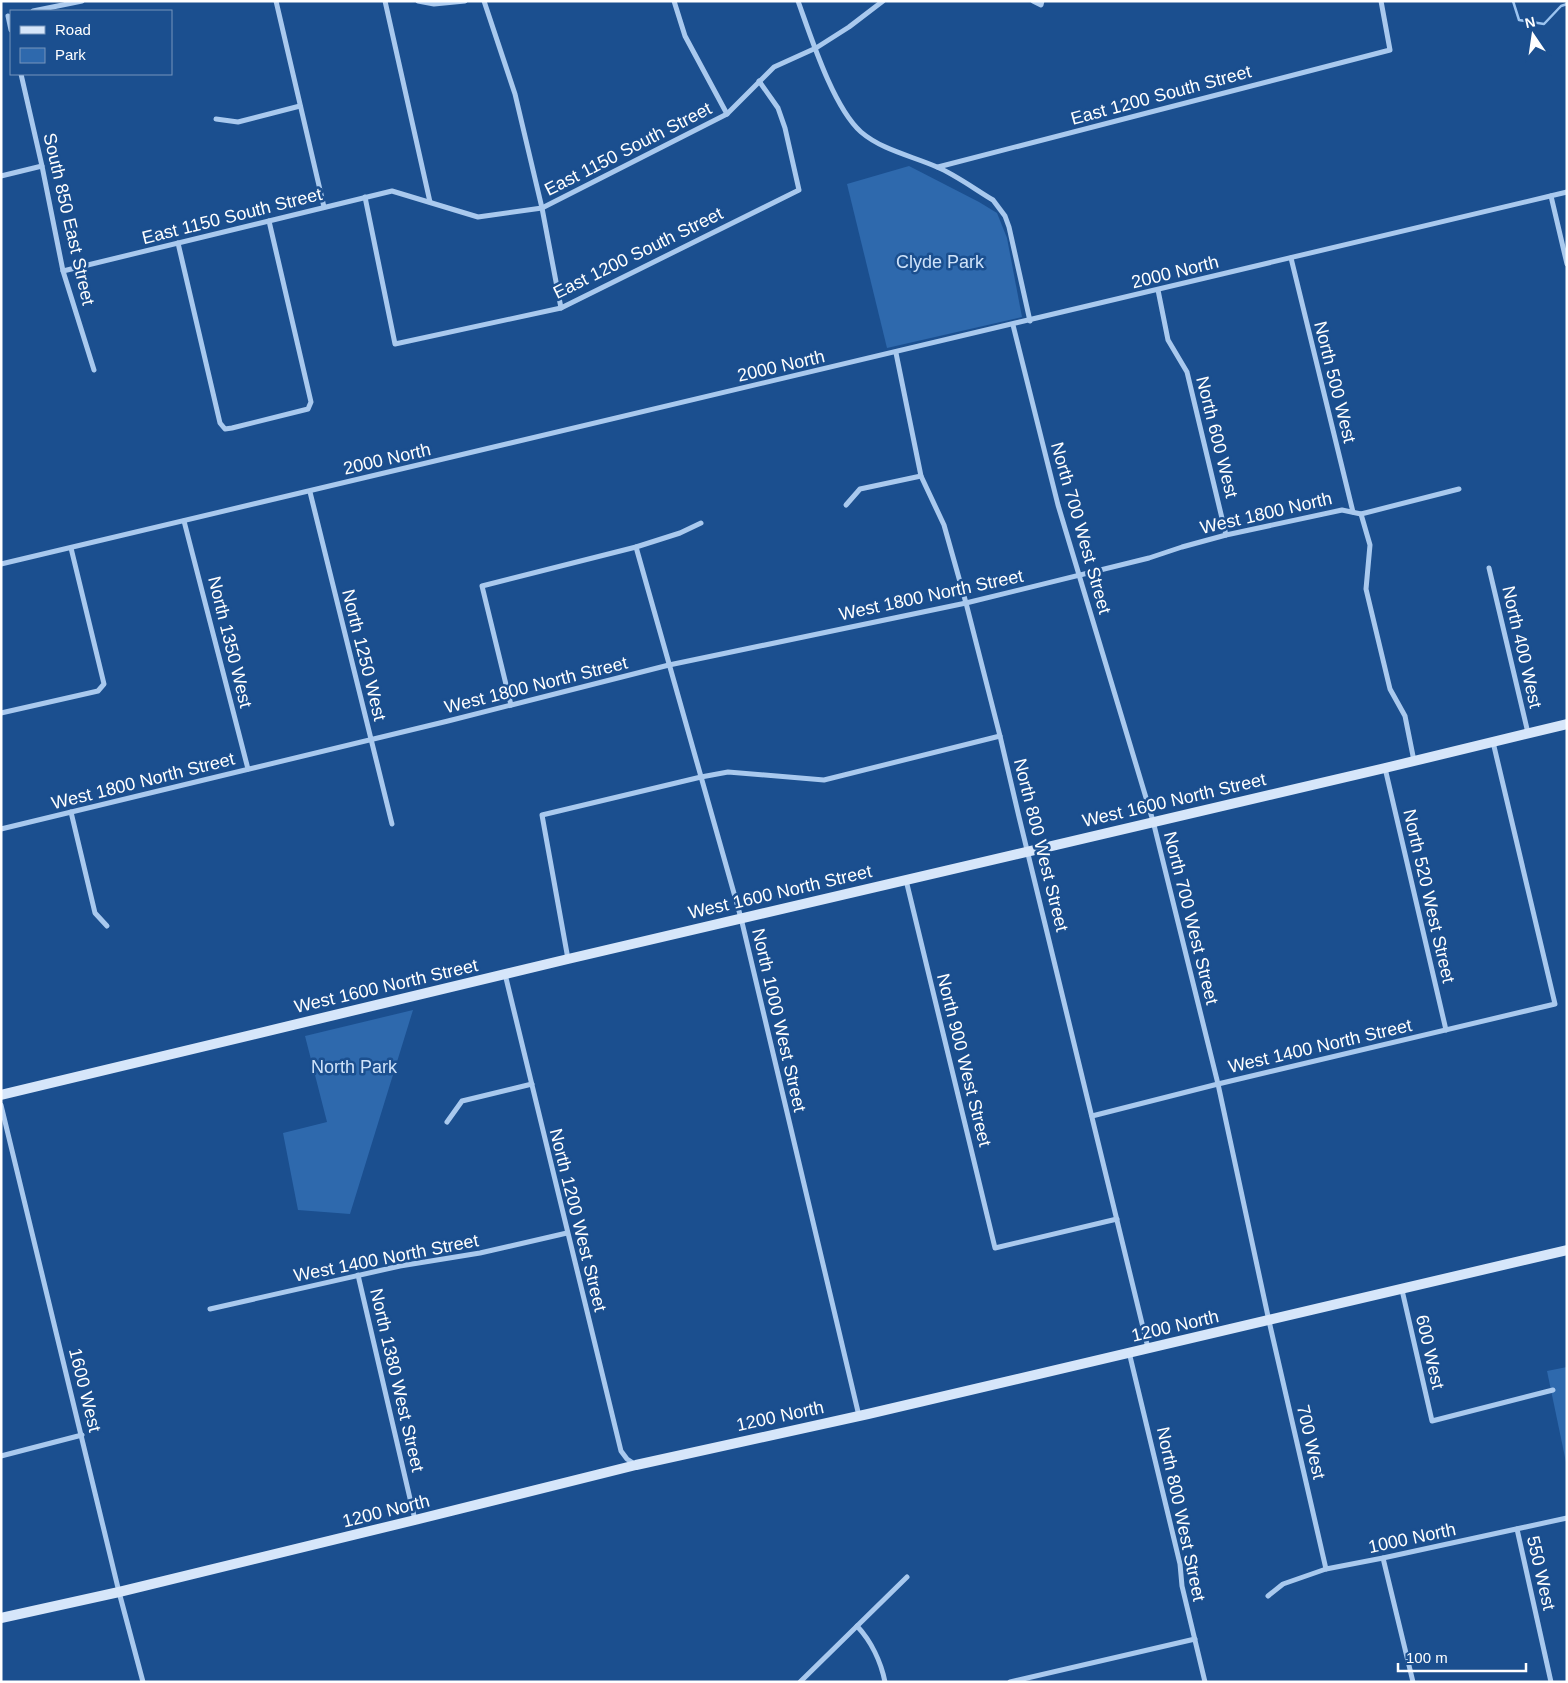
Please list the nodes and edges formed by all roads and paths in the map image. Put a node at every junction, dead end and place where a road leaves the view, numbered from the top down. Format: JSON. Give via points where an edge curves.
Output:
{"nodes":[{"id":1,"x":82,"y":1,"type":"edge"},
{"id":2,"x":276,"y":1,"type":"edge"},
{"id":3,"x":385,"y":1,"type":"edge"},
{"id":4,"x":418,"y":1,"type":"edge"},
{"id":5,"x":465,"y":1,"type":"edge"},
{"id":6,"x":484,"y":1,"type":"edge"},
{"id":7,"x":674,"y":1,"type":"edge"},
{"id":8,"x":798,"y":1,"type":"edge"},
{"id":9,"x":883,"y":1,"type":"edge"},
{"id":10,"x":1033,"y":1,"type":"edge"},
{"id":11,"x":1381,"y":1,"type":"edge"},
{"id":12,"x":453,"y":2,"type":"edge"},
{"id":13,"x":1041,"y":3,"type":"edge"},
{"id":14,"x":38,"y":10,"type":"edge"},
{"id":15,"x":10,"y":16,"type":"edge"},
{"id":16,"x":1,"y":18,"type":"edge"},
{"id":17,"x":816,"y":48,"type":"junction"},
{"id":18,"x":21,"y":75,"type":"edge"},
{"id":19,"x":759,"y":81,"type":"junction"},
{"id":20,"x":300,"y":106,"type":"junction"},
{"id":21,"x":727,"y":114,"type":"junction"},
{"id":22,"x":216,"y":119,"type":"dead end"},
{"id":23,"x":42,"y":166,"type":"junction"},
{"id":24,"x":938,"y":167,"type":"junction"},
{"id":25,"x":1,"y":176,"type":"edge"},
{"id":26,"x":1567,"y":192,"type":"edge"},
{"id":27,"x":1551,"y":196,"type":"junction"},
{"id":28,"x":365,"y":197,"type":"junction"},
{"id":29,"x":430,"y":202,"type":"junction"},
{"id":30,"x":324,"y":208,"type":"junction"},
{"id":31,"x":542,"y":208,"type":"junction"},
{"id":32,"x":269,"y":221,"type":"junction"},
{"id":33,"x":178,"y":243,"type":"junction"},
{"id":34,"x":1291,"y":258,"type":"junction"},
{"id":35,"x":1567,"y":264,"type":"edge"},
{"id":36,"x":63,"y":271,"type":"junction"},
{"id":37,"x":1158,"y":290,"type":"junction"},
{"id":38,"x":561,"y":308,"type":"junction"},
{"id":39,"x":1030,"y":321,"type":"junction"},
{"id":40,"x":1013,"y":325,"type":"junction"},
{"id":41,"x":896,"y":352,"type":"junction"},
{"id":42,"x":94,"y":370,"type":"dead end"},
{"id":43,"x":921,"y":476,"type":"junction"},
{"id":44,"x":1459,"y":489,"type":"dead end"},
{"id":45,"x":310,"y":492,"type":"junction"},
{"id":46,"x":846,"y":505,"type":"dead end"},
{"id":47,"x":1353,"y":512,"type":"junction"},
{"id":48,"x":1361,"y":514,"type":"junction"},
{"id":49,"x":184,"y":522,"type":"junction"},
{"id":50,"x":701,"y":523,"type":"dead end"},
{"id":51,"x":1226,"y":535,"type":"junction"},
{"id":52,"x":71,"y":548,"type":"junction"},
{"id":53,"x":636,"y":548,"type":"junction"},
{"id":54,"x":1,"y":564,"type":"edge"},
{"id":55,"x":1489,"y":568,"type":"dead end"},
{"id":56,"x":1080,"y":576,"type":"junction"},
{"id":57,"x":966,"y":603,"type":"junction"},
{"id":58,"x":669,"y":665,"type":"junction"},
{"id":59,"x":511,"y":705,"type":"junction"},
{"id":60,"x":1,"y":712,"type":"edge"},
{"id":61,"x":1567,"y":724,"type":"edge"},
{"id":62,"x":1528,"y":733,"type":"junction"},
{"id":63,"x":1000,"y":736,"type":"junction"},
{"id":64,"x":371,"y":740,"type":"junction"},
{"id":65,"x":1492,"y":742,"type":"junction"},
{"id":66,"x":1414,"y":761,"type":"junction"},
{"id":67,"x":1385,"y":768,"type":"junction"},
{"id":68,"x":248,"y":769,"type":"junction"},
{"id":69,"x":701,"y":777,"type":"junction"},
{"id":70,"x":71,"y":812,"type":"junction"},
{"id":71,"x":1154,"y":821,"type":"junction"},
{"id":72,"x":392,"y":824,"type":"dead end"},
{"id":73,"x":1,"y":830,"type":"edge"},
{"id":74,"x":1027,"y":850,"type":"junction"},
{"id":75,"x":906,"y":880,"type":"junction"},
{"id":76,"x":741,"y":918,"type":"junction"},
{"id":77,"x":107,"y":926,"type":"dead end"},
{"id":78,"x":568,"y":959,"type":"junction"},
{"id":79,"x":505,"y":974,"type":"junction"},
{"id":80,"x":1446,"y":1030,"type":"junction"},
{"id":81,"x":532,"y":1084,"type":"junction"},
{"id":82,"x":1218,"y":1084,"type":"junction"},
{"id":83,"x":1,"y":1095,"type":"edge"},
{"id":84,"x":1,"y":1105,"type":"edge"},
{"id":85,"x":1092,"y":1116,"type":"junction"},
{"id":86,"x":447,"y":1122,"type":"dead end"},
{"id":87,"x":1117,"y":1219,"type":"junction"},
{"id":88,"x":567,"y":1233,"type":"junction"},
{"id":89,"x":1567,"y":1250,"type":"edge"},
{"id":90,"x":358,"y":1275,"type":"junction"},
{"id":91,"x":1402,"y":1290,"type":"junction"},
{"id":92,"x":210,"y":1310,"type":"dead end"},
{"id":93,"x":1269,"y":1321,"type":"junction"},
{"id":94,"x":1148,"y":1348,"type":"junction"},
{"id":95,"x":1129,"y":1352,"type":"junction"},
{"id":96,"x":1553,"y":1390,"type":"dead end"},
{"id":97,"x":859,"y":1416,"type":"junction"},
{"id":98,"x":82,"y":1435,"type":"junction"},
{"id":99,"x":1,"y":1456,"type":"edge"},
{"id":100,"x":636,"y":1464,"type":"junction"},
{"id":101,"x":1567,"y":1518,"type":"edge"},
{"id":102,"x":415,"y":1520,"type":"junction"},
{"id":103,"x":1517,"y":1529,"type":"junction"},
{"id":104,"x":1383,"y":1558,"type":"junction"},
{"id":105,"x":1326,"y":1569,"type":"junction"},
{"id":106,"x":907,"y":1577,"type":"dead end"},
{"id":107,"x":119,"y":1592,"type":"junction"},
{"id":108,"x":1268,"y":1596,"type":"dead end"},
{"id":109,"x":1,"y":1618,"type":"edge"},
{"id":110,"x":857,"y":1626,"type":"junction"},
{"id":111,"x":1195,"y":1639,"type":"junction"},
{"id":112,"x":143,"y":1682,"type":"edge"},
{"id":113,"x":800,"y":1682,"type":"edge"},
{"id":114,"x":885,"y":1682,"type":"edge"},
{"id":115,"x":1010,"y":1682,"type":"edge"},
{"id":116,"x":1205,"y":1682,"type":"edge"},
{"id":117,"x":1413,"y":1682,"type":"edge"},
{"id":118,"x":1552,"y":1682,"type":"edge"}],
"edges":[{"from":1,"to":14,"type":"street"},
{"from":2,"to":20,"type":"street"},
{"from":3,"to":29,"type":"street"},
{"from":4,"to":12,"type":"street","via":[[434,4]]},
{"from":5,"to":12,"type":"street"},
{"from":6,"to":31,"type":"street","via":[[515,94]]},
{"from":7,"to":21,"type":"street","via":[[685,36]]},
{"from":8,"to":17,"type":"street"},
{"from":9,"to":17,"type":"street","name":"East 1150 South Street"},
{"from":10,"to":13,"type":"street"},
{"from":11,"to":24,"type":"street","name":"East 1200 South Street","via":[[1390,50]]},
{"from":15,"to":16,"type":"street"},
{"from":17,"to":19,"type":"street","name":"East 1150 South Street","via":[[774,68]]},
{"from":17,"to":24,"type":"street","via":[[842,107],[860,130],[880,144]]},
{"from":18,"to":23,"type":"street","name":"South 850 East Street"},
{"from":19,"to":21,"type":"street","name":"East 1150 South Street"},
{"from":19,"to":38,"type":"street","name":"East 1200 South Street","via":[[778,108],[799,190]]},
{"from":20,"to":22,"type":"street","via":[[238,122]]},
{"from":20,"to":30,"type":"street"},
{"from":21,"to":31,"type":"street","name":"East 1150 South Street"},
{"from":23,"to":25,"type":"street"},
{"from":23,"to":36,"type":"street","name":"South 850 East Street"},
{"from":24,"to":39,"type":"street","via":[[993,200],[1005,216]]},
{"from":26,"to":27,"type":"street","name":"2000 North"},
{"from":27,"to":34,"type":"street","name":"2000 North"},
{"from":27,"to":35,"type":"street"},
{"from":28,"to":29,"type":"street","name":"East 1150 South Street","via":[[392,191]]},
{"from":28,"to":30,"type":"street","name":"East 1150 South Street"},
{"from":28,"to":38,"type":"street","name":"East 1200 South Street","via":[[395,344]]},
{"from":29,"to":31,"type":"street","name":"East 1150 South Street","via":[[478,217]]},
{"from":30,"to":32,"type":"street","name":"East 1150 South Street"},
{"from":31,"to":38,"type":"street"},
{"from":32,"to":33,"type":"street","name":"East 1150 South Street"},
{"from":32,"to":33,"type":"street","via":[[311,402],[308,409],[225,429],[220,423]]},
{"from":33,"to":36,"type":"street","name":"East 1150 South Street"},
{"from":34,"to":37,"type":"street","name":"2000 North"},
{"from":34,"to":47,"type":"street","name":"North 500 West"},
{"from":36,"to":42,"type":"street","name":"South 850 East Street"},
{"from":37,"to":39,"type":"street","name":"2000 North"},
{"from":37,"to":51,"type":"street","name":"North 600 West","via":[[1168,340],[1187,372]]},
{"from":39,"to":40,"type":"street","name":"2000 North"},
{"from":40,"to":41,"type":"street","name":"2000 North"},
{"from":40,"to":56,"type":"street","name":"North 700 West Street","via":[[1058,505]]},
{"from":41,"to":43,"type":"street","name":"North 800 West Street"},
{"from":41,"to":45,"type":"street","name":"2000 North"},
{"from":43,"to":46,"type":"street","via":[[860,489]]},
{"from":43,"to":57,"type":"street","name":"North 800 West Street","via":[[944,525]]},
{"from":44,"to":48,"type":"street","name":"West 1800 North"},
{"from":45,"to":49,"type":"street","name":"2000 North"},
{"from":45,"to":64,"type":"street","name":"North 1250 West"},
{"from":47,"to":48,"type":"street","name":"West 1800 North"},
{"from":47,"to":51,"type":"street","name":"West 1800 North","via":[[1342,510]]},
{"from":48,"to":66,"type":"street","via":[[1370,545],[1366,590],[1390,689],[1405,716]]},
{"from":49,"to":52,"type":"street","name":"2000 North"},
{"from":49,"to":68,"type":"street","name":"North 1350 West"},
{"from":50,"to":53,"type":"street"},
{"from":51,"to":56,"type":"street","name":"West 1800 North"},
{"from":52,"to":54,"type":"street","name":"2000 North"},
{"from":52,"to":60,"type":"street","via":[[104,684],[98,690]]},
{"from":53,"to":58,"type":"street","name":"North 1000 West Street"},
{"from":53,"to":59,"type":"street","via":[[482,586]]},
{"from":55,"to":62,"type":"street","name":"North 400 West"},
{"from":56,"to":57,"type":"street","name":"West 1800 North Street"},
{"from":56,"to":71,"type":"street","name":"North 700 West Street"},
{"from":57,"to":58,"type":"street","name":"West 1800 North Street"},
{"from":57,"to":63,"type":"street","name":"North 800 West Street"},
{"from":58,"to":59,"type":"street","name":"West 1800 North Street"},
{"from":58,"to":69,"type":"street","name":"North 1000 West Street"},
{"from":59,"to":64,"type":"street","name":"West 1800 North Street"},
{"from":61,"to":62,"type":"street","name":"West 1600 North Street"},
{"from":62,"to":65,"type":"street","name":"West 1600 North Street"},
{"from":63,"to":69,"type":"street","via":[[824,780],[728,772]]},
{"from":63,"to":74,"type":"street","name":"North 800 West Street"},
{"from":64,"to":68,"type":"street","name":"West 1800 North Street"},
{"from":64,"to":72,"type":"street","name":"North 1250 West"},
{"from":65,"to":66,"type":"street","name":"West 1600 North Street"},
{"from":65,"to":80,"type":"street","name":"West 1400 North Street","via":[[1555,1004]]},
{"from":66,"to":67,"type":"street","name":"West 1600 North Street"},
{"from":67,"to":71,"type":"street","name":"West 1600 North Street"},
{"from":67,"to":80,"type":"street","name":"North 520 West Street"},
{"from":68,"to":70,"type":"street","name":"West 1800 North Street"},
{"from":69,"to":76,"type":"street","name":"North 1000 West Street"},
{"from":69,"to":78,"type":"street","via":[[542,816]]},
{"from":70,"to":73,"type":"street","name":"West 1800 North Street"},
{"from":70,"to":77,"type":"street","via":[[95,913]]},
{"from":71,"to":74,"type":"street","name":"West 1600 North Street"},
{"from":71,"to":82,"type":"street","name":"North 700 West Street"},
{"from":74,"to":75,"type":"street","name":"West 1600 North Street"},
{"from":74,"to":85,"type":"street","name":"North 800 West Street"},
{"from":75,"to":76,"type":"street","name":"West 1600 North Street"},
{"from":75,"to":87,"type":"street","name":"North 900 West Street","via":[[995,1248]]},
{"from":76,"to":78,"type":"street","name":"West 1600 North Street"},
{"from":76,"to":97,"type":"street","name":"North 1000 West Street"},
{"from":78,"to":79,"type":"street","name":"West 1600 North Street"},
{"from":79,"to":81,"type":"street","name":"North 1200 West Street"},
{"from":79,"to":83,"type":"street","name":"West 1600 North Street"},
{"from":80,"to":82,"type":"street","name":"West 1400 North Street"},
{"from":81,"to":86,"type":"street","via":[[462,1101]]},
{"from":81,"to":88,"type":"street","name":"North 1200 West Street"},
{"from":82,"to":85,"type":"street","name":"West 1400 North Street"},
{"from":82,"to":93,"type":"street","name":"North 700 West Street"},
{"from":84,"to":98,"type":"street","name":"1600 West"},
{"from":85,"to":87,"type":"street","name":"North 800 West Street"},
{"from":87,"to":94,"type":"street","name":"North 800 West Street"},
{"from":88,"to":90,"type":"street","name":"West 1400 North Street"},
{"from":88,"to":100,"type":"street","name":"North 1200 West Street","via":[[620,1451],[627,1460]]},
{"from":89,"to":91,"type":"street","name":"1200 North"},
{"from":90,"to":92,"type":"street","name":"West 1400 North Street"},
{"from":90,"to":102,"type":"street","name":"North 1380 West Street"},
{"from":91,"to":93,"type":"street","name":"1200 North"},
{"from":91,"to":96,"type":"street","name":"600 West","via":[[1432,1421]]},
{"from":93,"to":94,"type":"street","name":"1200 North"},
{"from":93,"to":105,"type":"street","name":"700 West"},
{"from":94,"to":95,"type":"street","name":"1200 North"},
{"from":95,"to":97,"type":"street","name":"1200 North"},
{"from":95,"to":111,"type":"street","name":"North 800 West Street"},
{"from":97,"to":100,"type":"street","name":"1200 North"},
{"from":98,"to":99,"type":"street"},
{"from":98,"to":107,"type":"street","name":"1600 West"},
{"from":100,"to":102,"type":"street","name":"1200 North"},
{"from":101,"to":103,"type":"street","name":"1000 North"},
{"from":102,"to":107,"type":"street","name":"1200 North"},
{"from":103,"to":104,"type":"street","name":"1000 North"},
{"from":103,"to":118,"type":"street","name":"550 West"},
{"from":104,"to":105,"type":"street","name":"1000 North"},
{"from":104,"to":117,"type":"street"},
{"from":105,"to":108,"type":"street","name":"1000 North","via":[[1283,1584]]},
{"from":106,"to":110,"type":"street"},
{"from":107,"to":109,"type":"street","name":"1200 North"},
{"from":107,"to":112,"type":"street","name":"1600 West"},
{"from":110,"to":113,"type":"street"},
{"from":110,"to":114,"type":"street","via":[[866,1635]]},
{"from":111,"to":115,"type":"street"},
{"from":111,"to":116,"type":"street","name":"North 800 West Street"}]}
